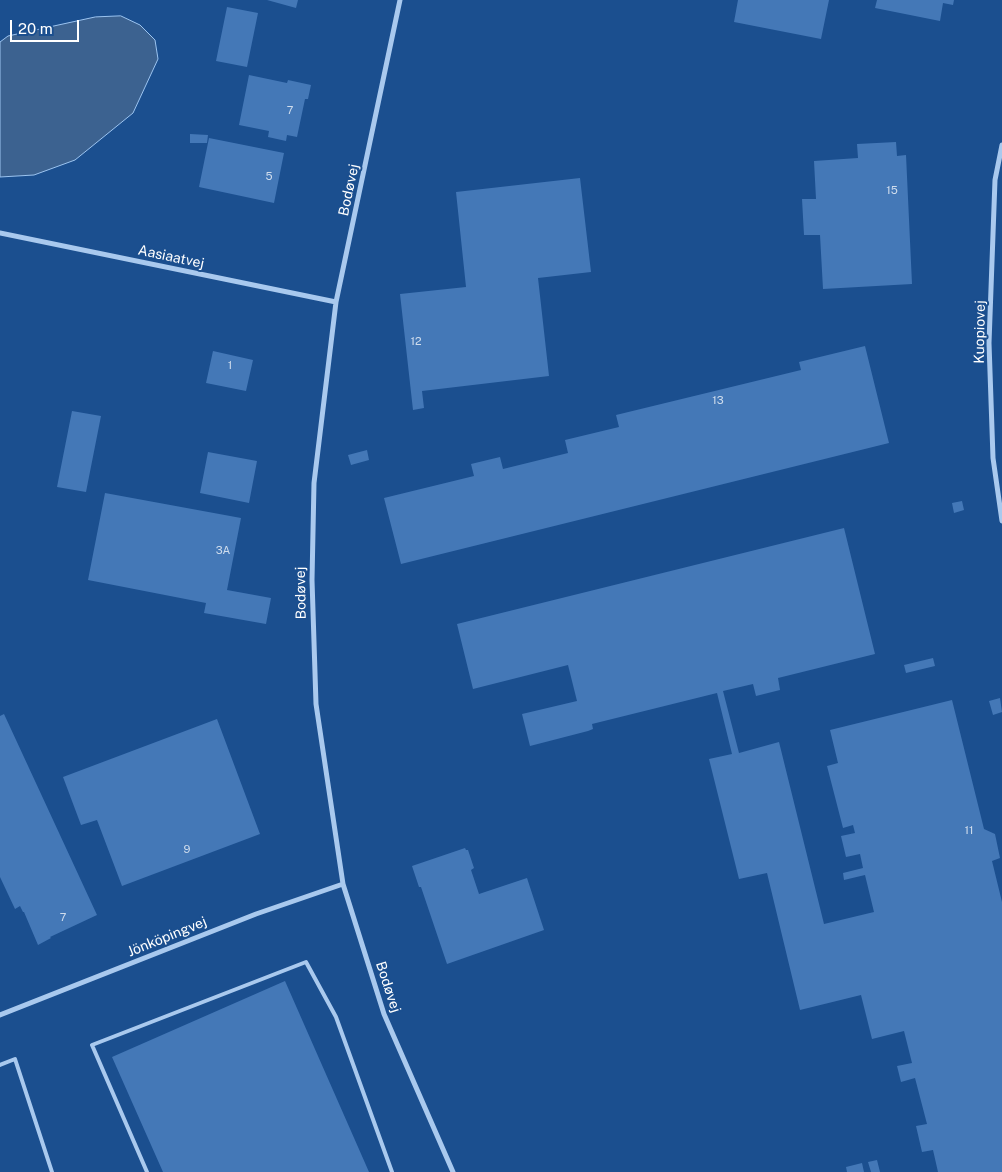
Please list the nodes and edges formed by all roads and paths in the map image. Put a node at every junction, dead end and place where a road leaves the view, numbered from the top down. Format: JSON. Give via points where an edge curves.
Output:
{"nodes":[{"id":1,"x":400,"y":0,"type":"edge"},
{"id":2,"x":1002,"y":145,"type":"edge"},
{"id":3,"x":0,"y":233,"type":"edge"},
{"id":4,"x":336,"y":302,"type":"junction"},
{"id":5,"x":1002,"y":520,"type":"edge"},
{"id":6,"x":343,"y":884,"type":"junction"},
{"id":7,"x":0,"y":1014,"type":"edge"},
{"id":8,"x":0,"y":1065,"type":"edge"},
{"id":9,"x":52,"y":1172,"type":"edge"},
{"id":10,"x":147,"y":1172,"type":"edge"},
{"id":11,"x":392,"y":1172,"type":"edge"},
{"id":12,"x":453,"y":1172,"type":"edge"}],
"edges":[{"from":1,"to":4,"type":"street","name":"Bodøvej"},
{"from":2,"to":5,"type":"street","name":"Kuopiovej","via":[[995,180],[990,344],[992,458]]},
{"from":3,"to":4,"type":"street","name":"Aasiaatvej"},
{"from":4,"to":6,"type":"street","name":"Bodøvej","via":[[314,483],[312,580],[316,704]]},
{"from":6,"to":7,"type":"street","name":"Jönköpingvej","via":[[256,914]]},
{"from":6,"to":12,"type":"street","name":"Bodøvej","via":[[384,1014]]},
{"from":8,"to":9,"type":"lane","via":[[15,1059]]},
{"from":10,"to":11,"type":"lane","via":[[92,1045],[306,962],[336,1017]]}]}
